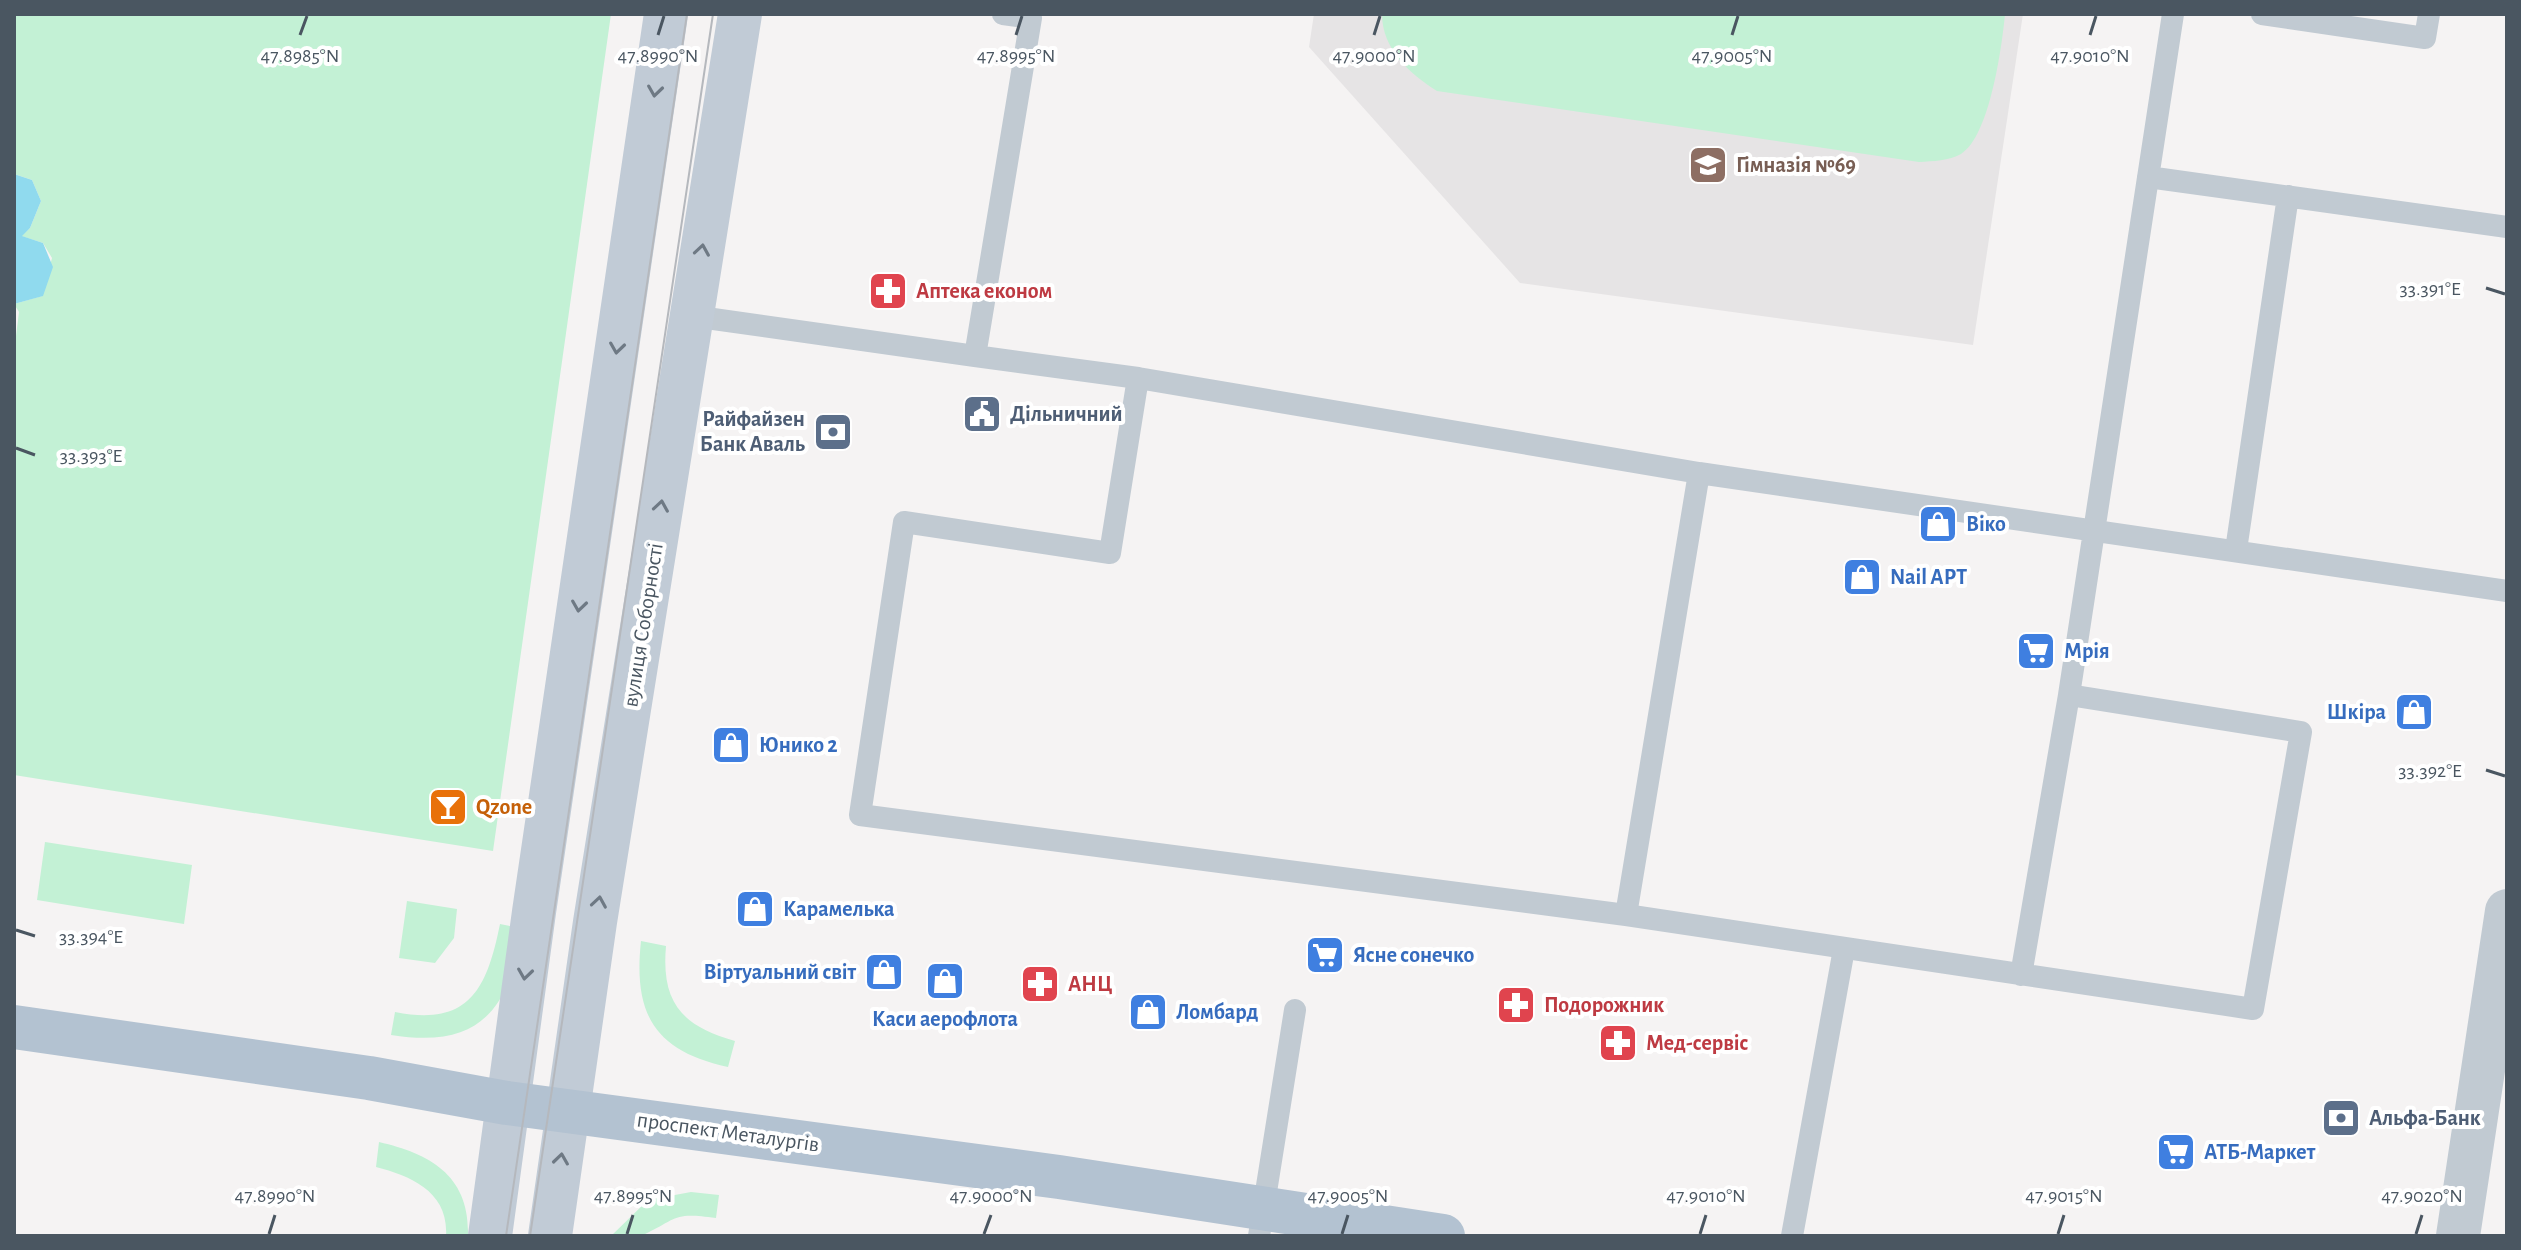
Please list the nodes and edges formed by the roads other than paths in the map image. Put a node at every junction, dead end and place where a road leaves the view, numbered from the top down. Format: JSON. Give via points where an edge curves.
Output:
{"nodes":[{"id":1,"x":666,"y":14,"type":"edge"},
{"id":2,"x":740,"y":14,"type":"edge"},
{"id":3,"x":1003,"y":14,"type":"edge"},
{"id":4,"x":2173,"y":14,"type":"edge"},
{"id":5,"x":2262,"y":14,"type":"edge"},
{"id":6,"x":2429,"y":14,"type":"edge"},
{"id":7,"x":2148,"y":177,"type":"junction"},
{"id":8,"x":2288,"y":196,"type":"junction"},
{"id":9,"x":2507,"y":227,"type":"edge"},
{"id":10,"x":692,"y":316,"type":"junction"},
{"id":11,"x":975,"y":356,"type":"junction"},
{"id":12,"x":1138,"y":378,"type":"junction"},
{"id":13,"x":1699,"y":473,"type":"junction"},
{"id":14,"x":2094,"y":530,"type":"junction"},
{"id":15,"x":2236,"y":550,"type":"junction"},
{"id":16,"x":2507,"y":591,"type":"edge"},
{"id":17,"x":2069,"y":695,"type":"junction"},
{"id":18,"x":2507,"y":911,"type":"edge"},
{"id":19,"x":1626,"y":915,"type":"junction"},
{"id":20,"x":1844,"y":949,"type":"junction"},
{"id":21,"x":2021,"y":975,"type":"junction"},
{"id":22,"x":1295,"y":1010,"type":"dead end"},
{"id":23,"x":14,"y":1027,"type":"edge"},
{"id":24,"x":507,"y":1103,"type":"junction"},
{"id":25,"x":568,"y":1110,"type":"junction"},
{"id":26,"x":1261,"y":1222,"type":"edge"},
{"id":27,"x":1319,"y":1226,"type":"edge"},
{"id":28,"x":490,"y":1236,"type":"edge"},
{"id":29,"x":550,"y":1236,"type":"edge"},
{"id":30,"x":1443,"y":1236,"type":"edge"},
{"id":31,"x":1792,"y":1236,"type":"edge"},
{"id":32,"x":2458,"y":1236,"type":"edge"}],
"edges":[{"from":1,"to":24,"type":"main road","one_way":true},
{"from":10,"to":2,"type":"main road","name":"вулиця Соборності","one_way":true},
{"from":3,"to":11,"type":"lane","via":[[1031,18]]},
{"from":4,"to":7,"type":"lane"},
{"from":5,"to":6,"type":"lane","via":[[2425,38]]},
{"from":7,"to":8,"type":"lane"},
{"from":7,"to":14,"type":"lane"},
{"from":8,"to":9,"type":"lane"},
{"from":8,"to":15,"type":"lane"},
{"from":10,"to":11,"type":"lane"},
{"from":25,"to":10,"type":"main road","name":"вулиця Соборності","one_way":true},
{"from":11,"to":12,"type":"lane"},
{"from":12,"to":13,"type":"lane"},
{"from":12,"to":19,"type":"lane","via":[[1110,553],[904,522],[860,815]]},
{"from":13,"to":14,"type":"lane"},
{"from":13,"to":19,"type":"lane"},
{"from":14,"to":15,"type":"lane"},
{"from":14,"to":17,"type":"lane"},
{"from":15,"to":16,"type":"lane"},
{"from":17,"to":21,"type":"lane"},
{"from":17,"to":21,"type":"lane","via":[[2301,732],[2253,1009]]},
{"from":18,"to":32,"type":"street"},
{"from":19,"to":20,"type":"lane"},
{"from":20,"to":21,"type":"lane"},
{"from":20,"to":31,"type":"lane"},
{"from":22,"to":26,"type":"lane"},
{"from":23,"to":24,"type":"main road","name":"проспект Металургів"},
{"from":24,"to":25,"type":"main road","name":"проспект Металургів"},
{"from":24,"to":28,"type":"main road"},
{"from":25,"to":26,"type":"main road","name":"проспект Металургів"},
{"from":29,"to":25,"type":"main road","name":"вулиця Соборності","one_way":true},
{"from":26,"to":27,"type":"main road","name":"проспект Металургів"},
{"from":27,"to":30,"type":"main road","name":"проспект Металургів"}]}
